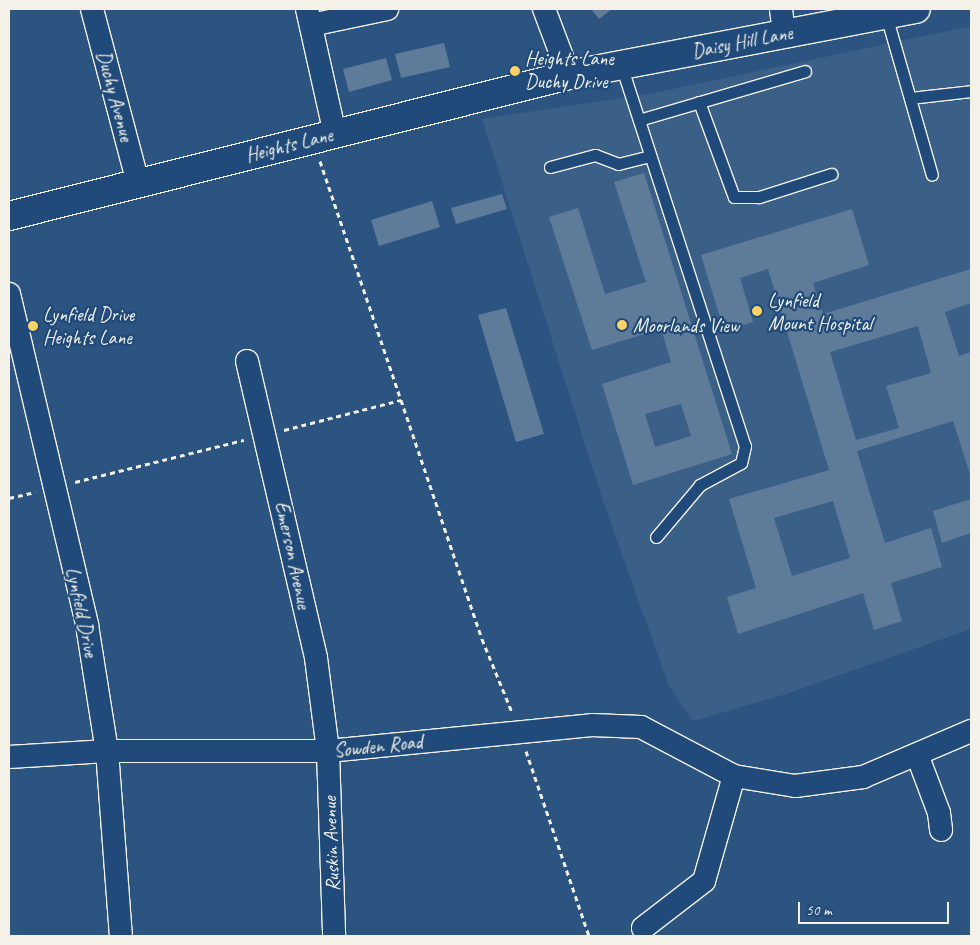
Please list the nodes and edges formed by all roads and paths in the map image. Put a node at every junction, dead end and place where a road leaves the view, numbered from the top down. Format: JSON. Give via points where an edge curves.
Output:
{"nodes":[{"id":1,"x":92,"y":9,"type":"edge"},
{"id":2,"x":386,"y":9,"type":"edge"},
{"id":3,"x":544,"y":9,"type":"edge"},
{"id":4,"x":916,"y":9,"type":"edge"},
{"id":5,"x":886,"y":15,"type":"junction"},
{"id":6,"x":309,"y":17,"type":"edge"},
{"id":7,"x":783,"y":21,"type":"edge"},
{"id":8,"x":621,"y":65,"type":"junction"},
{"id":9,"x":805,"y":71,"type":"dead end"},
{"id":10,"x":568,"y":75,"type":"junction"},
{"id":11,"x":971,"y":91,"type":"edge"},
{"id":12,"x":910,"y":98,"type":"junction"},
{"id":13,"x":699,"y":102,"type":"junction"},
{"id":14,"x":638,"y":120,"type":"junction"},
{"id":15,"x":324,"y":136,"type":"junction"},
{"id":16,"x":650,"y":156,"type":"junction"},
{"id":17,"x":550,"y":167,"type":"dead end"},
{"id":18,"x":831,"y":174,"type":"dead end"},
{"id":19,"x":932,"y":175,"type":"dead end"},
{"id":20,"x":138,"y":183,"type":"junction"},
{"id":21,"x":9,"y":216,"type":"edge"},
{"id":22,"x":9,"y":294,"type":"edge"},
{"id":23,"x":247,"y":360,"type":"dead end"},
{"id":24,"x":401,"y":400,"type":"junction"},
{"id":25,"x":267,"y":435,"type":"junction"},
{"id":26,"x":52,"y":487,"type":"junction"},
{"id":27,"x":9,"y":498,"type":"edge"},
{"id":28,"x":656,"y":537,"type":"dead end"},
{"id":29,"x":971,"y":731,"type":"edge"},
{"id":30,"x":520,"y":732,"type":"junction"},
{"id":31,"x":107,"y":751,"type":"junction"},
{"id":32,"x":328,"y":751,"type":"junction"},
{"id":33,"x":9,"y":757,"type":"edge"},
{"id":34,"x":918,"y":757,"type":"junction"},
{"id":35,"x":734,"y":776,"type":"junction"},
{"id":36,"x":941,"y":830,"type":"dead end"},
{"id":37,"x":644,"y":928,"type":"dead end"},
{"id":38,"x":121,"y":936,"type":"edge"},
{"id":39,"x":334,"y":936,"type":"edge"},
{"id":40,"x":589,"y":936,"type":"edge"}],
"edges":[{"from":1,"to":20,"type":"street","name":"Duchy Avenue"},
{"from":2,"to":6,"type":"street"},
{"from":3,"to":10,"type":"street"},
{"from":4,"to":5,"type":"street","name":"Daisy Hill Lane"},
{"from":5,"to":7,"type":"street","name":"Daisy Hill Lane"},
{"from":5,"to":12,"type":"lane"},
{"from":6,"to":15,"type":"street"},
{"from":7,"to":8,"type":"street","name":"Daisy Hill Lane"},
{"from":8,"to":10,"type":"street","name":"Daisy Hill Lane"},
{"from":8,"to":14,"type":"lane"},
{"from":9,"to":13,"type":"lane"},
{"from":10,"to":15,"type":"street","name":"Heights Lane"},
{"from":11,"to":12,"type":"lane"},
{"from":12,"to":19,"type":"lane"},
{"from":13,"to":14,"type":"lane"},
{"from":13,"to":18,"type":"lane","via":[[734,197],[759,197]]},
{"from":14,"to":16,"type":"lane"},
{"from":15,"to":20,"type":"street","name":"Heights Lane"},
{"from":15,"to":24,"type":"path"},
{"from":16,"to":17,"type":"lane","via":[[618,164],[594,155]]},
{"from":16,"to":28,"type":"lane","via":[[745,446],[742,463],[700,485]]},
{"from":20,"to":21,"type":"street","name":"Heights Lane"},
{"from":22,"to":26,"type":"street","name":"Lynfield Drive"},
{"from":23,"to":25,"type":"street","name":"Emerson Avenue"},
{"from":24,"to":25,"type":"path"},
{"from":24,"to":30,"type":"path","via":[[482,639]]},
{"from":25,"to":26,"type":"path"},
{"from":25,"to":32,"type":"street","name":"Emerson Avenue","via":[[316,658]]},
{"from":26,"to":27,"type":"path"},
{"from":26,"to":31,"type":"street","name":"Lynfield Drive","via":[[87,626]]},
{"from":29,"to":34,"type":"street","name":"Sowden Road"},
{"from":30,"to":32,"type":"street","name":"Sowden Road"},
{"from":30,"to":35,"type":"street","name":"Sowden Road","via":[[592,725],[640,727]]},
{"from":30,"to":40,"type":"path"},
{"from":31,"to":32,"type":"street","name":"Sowden Road"},
{"from":31,"to":33,"type":"street","name":"Sowden Road"},
{"from":31,"to":38,"type":"street","name":"Lynfield Drive"},
{"from":32,"to":39,"type":"street","name":"Ruskin Avenue"},
{"from":34,"to":35,"type":"street","name":"Sowden Road","via":[[863,777],[795,786]]},
{"from":34,"to":36,"type":"street","via":[[940,813]]},
{"from":35,"to":37,"type":"street","via":[[704,881]]}]}
